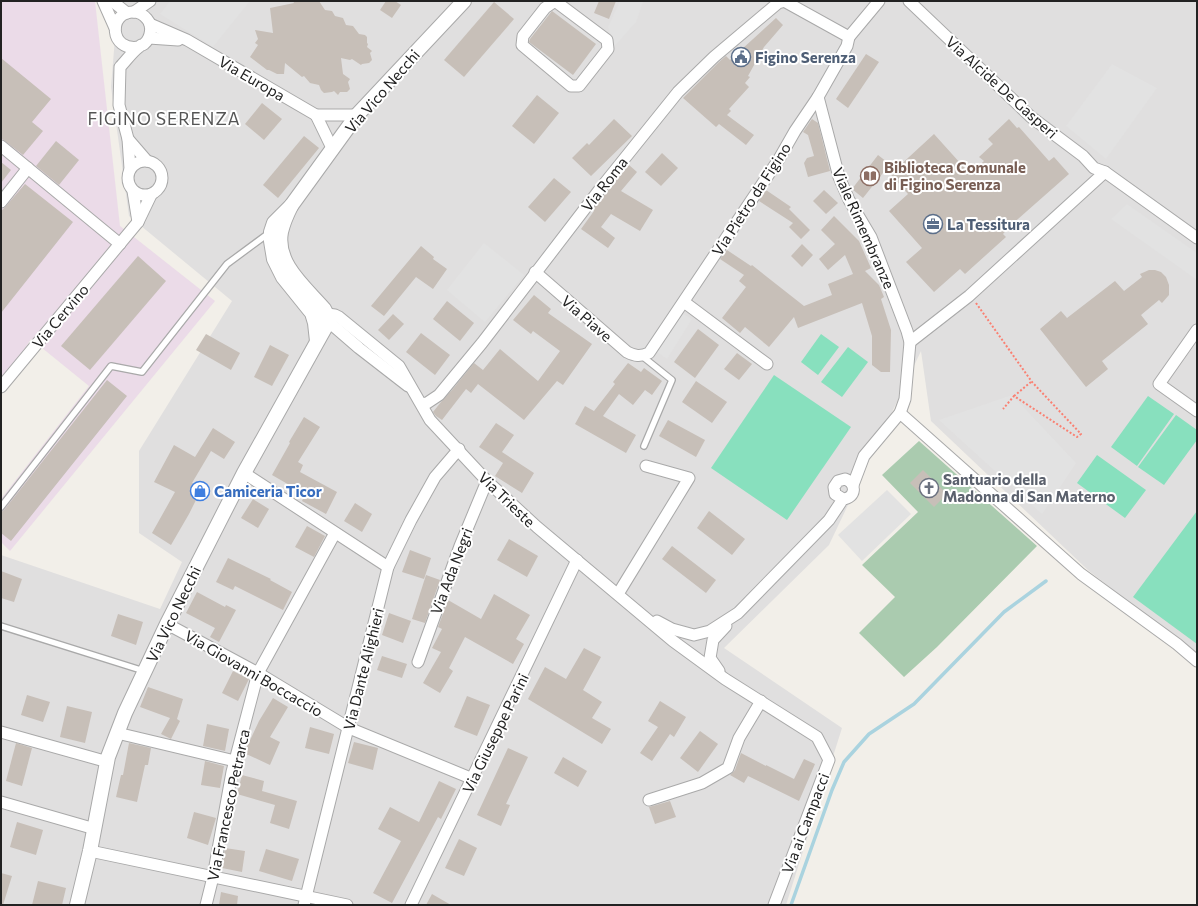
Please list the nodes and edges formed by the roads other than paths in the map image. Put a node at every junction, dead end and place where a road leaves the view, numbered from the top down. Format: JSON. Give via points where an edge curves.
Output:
{"nodes":[{"id":1,"x":103,"y":1,"type":"edge"},
{"id":2,"x":112,"y":1,"type":"edge"},
{"id":3,"x":150,"y":1,"type":"edge"},
{"id":4,"x":156,"y":1,"type":"edge"},
{"id":5,"x":464,"y":1,"type":"edge"},
{"id":6,"x":785,"y":1,"type":"edge"},
{"id":7,"x":879,"y":1,"type":"edge"},
{"id":8,"x":909,"y":1,"type":"edge"},
{"id":9,"x":570,"y":6,"type":"edge"},
{"id":10,"x":130,"y":13,"type":"junction"},
{"id":11,"x":148,"y":21,"type":"junction"},
{"id":12,"x":115,"y":28,"type":"junction"},
{"id":13,"x":849,"y":37,"type":"junction"},
{"id":14,"x":149,"y":38,"type":"junction"},
{"id":15,"x":187,"y":40,"type":"junction"},
{"id":16,"x":119,"y":41,"type":"junction"},
{"id":17,"x":139,"y":47,"type":"junction"},
{"id":18,"x":120,"y":67,"type":"junction"},
{"id":19,"x":818,"y":97,"type":"junction"},
{"id":20,"x":316,"y":115,"type":"junction"},
{"id":21,"x":357,"y":115,"type":"junction"},
{"id":22,"x":128,"y":139,"type":"junction"},
{"id":23,"x":1,"y":146,"type":"edge"},
{"id":24,"x":333,"y":150,"type":"junction"},
{"id":25,"x":147,"y":161,"type":"junction"},
{"id":26,"x":28,"y":168,"type":"junction"},
{"id":27,"x":130,"y":169,"type":"junction"},
{"id":28,"x":1105,"y":172,"type":"junction"},
{"id":29,"x":133,"y":191,"type":"junction"},
{"id":30,"x":151,"y":195,"type":"junction"},
{"id":31,"x":1,"y":202,"type":"edge"},
{"id":32,"x":291,"y":206,"type":"junction"},
{"id":33,"x":138,"y":222,"type":"junction"},
{"id":34,"x":271,"y":232,"type":"junction"},
{"id":35,"x":1197,"y":238,"type":"edge"},
{"id":36,"x":120,"y":244,"type":"junction"},
{"id":37,"x":535,"y":272,"type":"junction"},
{"id":38,"x":293,"y":289,"type":"junction"},
{"id":39,"x":684,"y":302,"type":"junction"},
{"id":40,"x":326,"y":317,"type":"junction"},
{"id":41,"x":1197,"y":330,"type":"edge"},
{"id":42,"x":317,"y":337,"type":"junction"},
{"id":43,"x":910,"y":342,"type":"junction"},
{"id":44,"x":642,"y":356,"type":"junction"},
{"id":45,"x":767,"y":364,"type":"dead end"},
{"id":46,"x":1,"y":387,"type":"edge"},
{"id":47,"x":417,"y":397,"type":"junction"},
{"id":48,"x":1197,"y":411,"type":"edge"},
{"id":49,"x":900,"y":413,"type":"junction"},
{"id":50,"x":644,"y":446,"type":"dead end"},
{"id":51,"x":459,"y":449,"type":"junction"},
{"id":52,"x":646,"y":466,"type":"dead end"},
{"id":53,"x":244,"y":473,"type":"junction"},
{"id":54,"x":487,"y":481,"type":"junction"},
{"id":55,"x":849,"y":482,"type":"junction"},
{"id":56,"x":839,"y":496,"type":"junction"},
{"id":57,"x":1,"y":507,"type":"edge"},
{"id":58,"x":334,"y":533,"type":"junction"},
{"id":59,"x":577,"y":560,"type":"junction"},
{"id":60,"x":388,"y":567,"type":"junction"},
{"id":61,"x":618,"y":594,"type":"junction"},
{"id":62,"x":639,"y":612,"type":"junction"},
{"id":63,"x":738,"y":613,"type":"junction"},
{"id":64,"x":167,"y":624,"type":"junction"},
{"id":65,"x":1,"y":626,"type":"edge"},
{"id":66,"x":1197,"y":661,"type":"edge"},
{"id":67,"x":418,"y":662,"type":"dead end"},
{"id":68,"x":145,"y":671,"type":"junction"},
{"id":69,"x":258,"y":673,"type":"junction"},
{"id":70,"x":725,"y":679,"type":"junction"},
{"id":71,"x":761,"y":701,"type":"junction"},
{"id":72,"x":349,"y":728,"type":"junction"},
{"id":73,"x":1,"y":732,"type":"edge"},
{"id":74,"x":118,"y":733,"type":"junction"},
{"id":75,"x":235,"y":761,"type":"junction"},
{"id":76,"x":108,"y":762,"type":"junction"},
{"id":77,"x":473,"y":779,"type":"junction"},
{"id":78,"x":649,"y":800,"type":"dead end"},
{"id":79,"x":1,"y":802,"type":"edge"},
{"id":80,"x":95,"y":829,"type":"junction"},
{"id":81,"x":90,"y":852,"type":"junction"},
{"id":82,"x":213,"y":877,"type":"junction"},
{"id":83,"x":305,"y":900,"type":"edge"},
{"id":84,"x":77,"y":905,"type":"edge"},
{"id":85,"x":206,"y":905,"type":"edge"},
{"id":86,"x":348,"y":905,"type":"edge"},
{"id":87,"x":411,"y":905,"type":"edge"},
{"id":88,"x":774,"y":905,"type":"edge"}],
"edges":[{"from":1,"to":12,"type":"street"},
{"from":2,"to":10,"type":"street"},
{"from":3,"to":10,"type":"street"},
{"from":4,"to":11,"type":"street"},
{"from":5,"to":21,"type":"street","name":"Via Vico Necchi"},
{"from":6,"to":13,"type":"street"},
{"from":6,"to":37,"type":"street","name":"Via Roma","via":[[778,3],[719,52],[678,92]]},
{"from":7,"to":13,"type":"street","name":"Via Pietro da Figino"},
{"from":8,"to":28,"type":"street","name":"Via Alcide De Gasperi","via":[[1031,117],[1083,156],[1094,168]]},
{"from":9,"to":9,"type":"street","via":[[607,40],[608,49],[578,86],[571,86],[522,45],[523,36],[545,8],[555,1]]},
{"from":10,"to":11,"type":"street","via":[[141,14]]},
{"from":10,"to":12,"type":"street","via":[[122,16]]},
{"from":11,"to":14,"type":"street","via":[[151,32]]},
{"from":11,"to":15,"type":"street","name":"Via Europa"},
{"from":12,"to":16,"type":"street"},
{"from":13,"to":19,"type":"street","name":"Via Pietro da Figino","via":[[847,46]]},
{"from":14,"to":15,"type":"street"},
{"from":14,"to":17,"type":"street"},
{"from":15,"to":20,"type":"street","name":"Via Europa"},
{"from":16,"to":17,"type":"street","via":[[125,46]]},
{"from":16,"to":18,"type":"street","name":"Via Cervino"},
{"from":17,"to":18,"type":"street"},
{"from":18,"to":22,"type":"street","name":"Via Cervino","via":[[119,105]]},
{"from":19,"to":39,"type":"street","name":"Via Pietro da Figino","via":[[780,159]]},
{"from":19,"to":43,"type":"street","name":"Viale Rimembranze","via":[[839,177],[873,243]]},
{"from":20,"to":21,"type":"street"},
{"from":20,"to":24,"type":"street"},
{"from":21,"to":24,"type":"street","name":"Via Vico Necchi"},
{"from":22,"to":25,"type":"street","name":"Via Cervino"},
{"from":22,"to":27,"type":"street","name":"Via Cervino"},
{"from":23,"to":26,"type":"street"},
{"from":24,"to":32,"type":"street","name":"Via Vico Necchi"},
{"from":25,"to":27,"type":"street","via":[[140,161]]},
{"from":25,"to":30,"type":"street","name":"Via Cervino","via":[[159,167],[163,177],[160,188]]},
{"from":26,"to":31,"type":"street"},
{"from":26,"to":36,"type":"street"},
{"from":27,"to":29,"type":"street","name":"Via Cervino","via":[[129,185]]},
{"from":28,"to":35,"type":"street","name":"Via Alcide De Gasperi"},
{"from":28,"to":43,"type":"street","via":[[969,296]]},
{"from":29,"to":30,"type":"street","via":[[143,196]]},
{"from":29,"to":33,"type":"street","name":"Via Cervino"},
{"from":30,"to":33,"type":"street","name":"Via Cervino"},
{"from":32,"to":34,"type":"street","name":"Via Vico Necchi","via":[[274,223]]},
{"from":32,"to":40,"type":"street","name":"Via Vico Necchi","via":[[281,233],[283,256],[291,271],[324,309]]},
{"from":33,"to":36,"type":"street","name":"Via Cervino"},
{"from":34,"to":38,"type":"street","via":[[274,259]]},
{"from":34,"to":57,"type":"lane","via":[[227,264],[142,372],[111,366]]},
{"from":36,"to":46,"type":"street","name":"Via Cervino"},
{"from":37,"to":44,"type":"street","name":"Via Piave","via":[[627,352]]},
{"from":37,"to":47,"type":"street","name":"Via Roma","via":[[439,395],[427,403]]},
{"from":38,"to":40,"type":"street","via":[[305,296]]},
{"from":38,"to":42,"type":"street","via":[[312,313]]},
{"from":39,"to":44,"type":"street","via":[[649,353]]},
{"from":39,"to":45,"type":"street"},
{"from":40,"to":42,"type":"street","name":"Via Vico Necchi"},
{"from":40,"to":47,"type":"street","name":"Via Trieste"},
{"from":41,"to":48,"type":"street","via":[[1159,384]]},
{"from":42,"to":53,"type":"street","name":"Via Vico Necchi"},
{"from":43,"to":49,"type":"street","name":"Viale Rimembranze","via":[[905,399]]},
{"from":44,"to":50,"type":"lane","name":"Via Piave","via":[[672,380]]},
{"from":47,"to":51,"type":"street","name":"Via Trieste","via":[[430,420]]},
{"from":49,"to":55,"type":"street","name":"Viale Rimembranze","via":[[864,456]]},
{"from":49,"to":66,"type":"street","via":[[1081,574]]},
{"from":51,"to":54,"type":"street","name":"Via Trieste"},
{"from":51,"to":60,"type":"street","name":"Via Dante Alighieri","via":[[435,477]]},
{"from":52,"to":61,"type":"street","via":[[689,478]]},
{"from":53,"to":58,"type":"street"},
{"from":53,"to":64,"type":"street","name":"Via Vico Necchi"},
{"from":54,"to":59,"type":"street","name":"Via Trieste","via":[[536,527]]},
{"from":54,"to":67,"type":"street","name":"Via Ada Negri","via":[[460,546]]},
{"from":55,"to":56,"type":"street","via":[[853,492],[850,496]]},
{"from":55,"to":56,"type":"street","via":[[838,481],[835,484],[834,491]]},
{"from":56,"to":63,"type":"street","via":[[829,520]]},
{"from":58,"to":60,"type":"street"},
{"from":58,"to":69,"type":"street","name":"Via Francesco Petrarca"},
{"from":59,"to":61,"type":"street","name":"Via Trieste"},
{"from":59,"to":77,"type":"street","name":"Via Giuseppe Parini"},
{"from":60,"to":72,"type":"street","name":"Via Dante Alighieri"},
{"from":61,"to":62,"type":"street","name":"Via Trieste"},
{"from":62,"to":63,"type":"street","via":[[672,629],[694,635],[710,631]]},
{"from":62,"to":70,"type":"street","name":"Via ai Campacci"},
{"from":63,"to":70,"type":"street","via":[[713,640],[710,658]]},
{"from":64,"to":68,"type":"street","name":"Via Vico Necchi"},
{"from":64,"to":69,"type":"street","name":"Via Giovanni Boccaccio"},
{"from":65,"to":68,"type":"lane"},
{"from":68,"to":74,"type":"street","name":"Via Vico Necchi"},
{"from":69,"to":72,"type":"street","name":"Via Giovanni Boccaccio"},
{"from":69,"to":75,"type":"street","name":"Via Francesco Petrarca"},
{"from":70,"to":71,"type":"street","name":"Via ai Campacci"},
{"from":71,"to":78,"type":"street","via":[[739,738],[728,768],[702,783]]},
{"from":71,"to":88,"type":"street","name":"Via ai Campacci","via":[[817,737],[828,760]]},
{"from":72,"to":77,"type":"street","name":"Via Giovanni Boccaccio"},
{"from":72,"to":83,"type":"street","name":"Via Dante Alighieri"},
{"from":73,"to":76,"type":"street"},
{"from":74,"to":75,"type":"street"},
{"from":74,"to":76,"type":"street","name":"Via Vico Necchi"},
{"from":75,"to":82,"type":"street","name":"Via Francesco Petrarca"},
{"from":76,"to":80,"type":"street","name":"Via Vico Necchi"},
{"from":77,"to":87,"type":"street","name":"Via Giuseppe Parini"},
{"from":79,"to":80,"type":"street"},
{"from":80,"to":81,"type":"street","name":"Via Vico Necchi"},
{"from":81,"to":82,"type":"street"},
{"from":81,"to":84,"type":"street","name":"Via Vico Necchi"},
{"from":82,"to":83,"type":"street"},
{"from":82,"to":85,"type":"street","name":"Via Francesco Petrarca"},
{"from":83,"to":86,"type":"street"}]}
